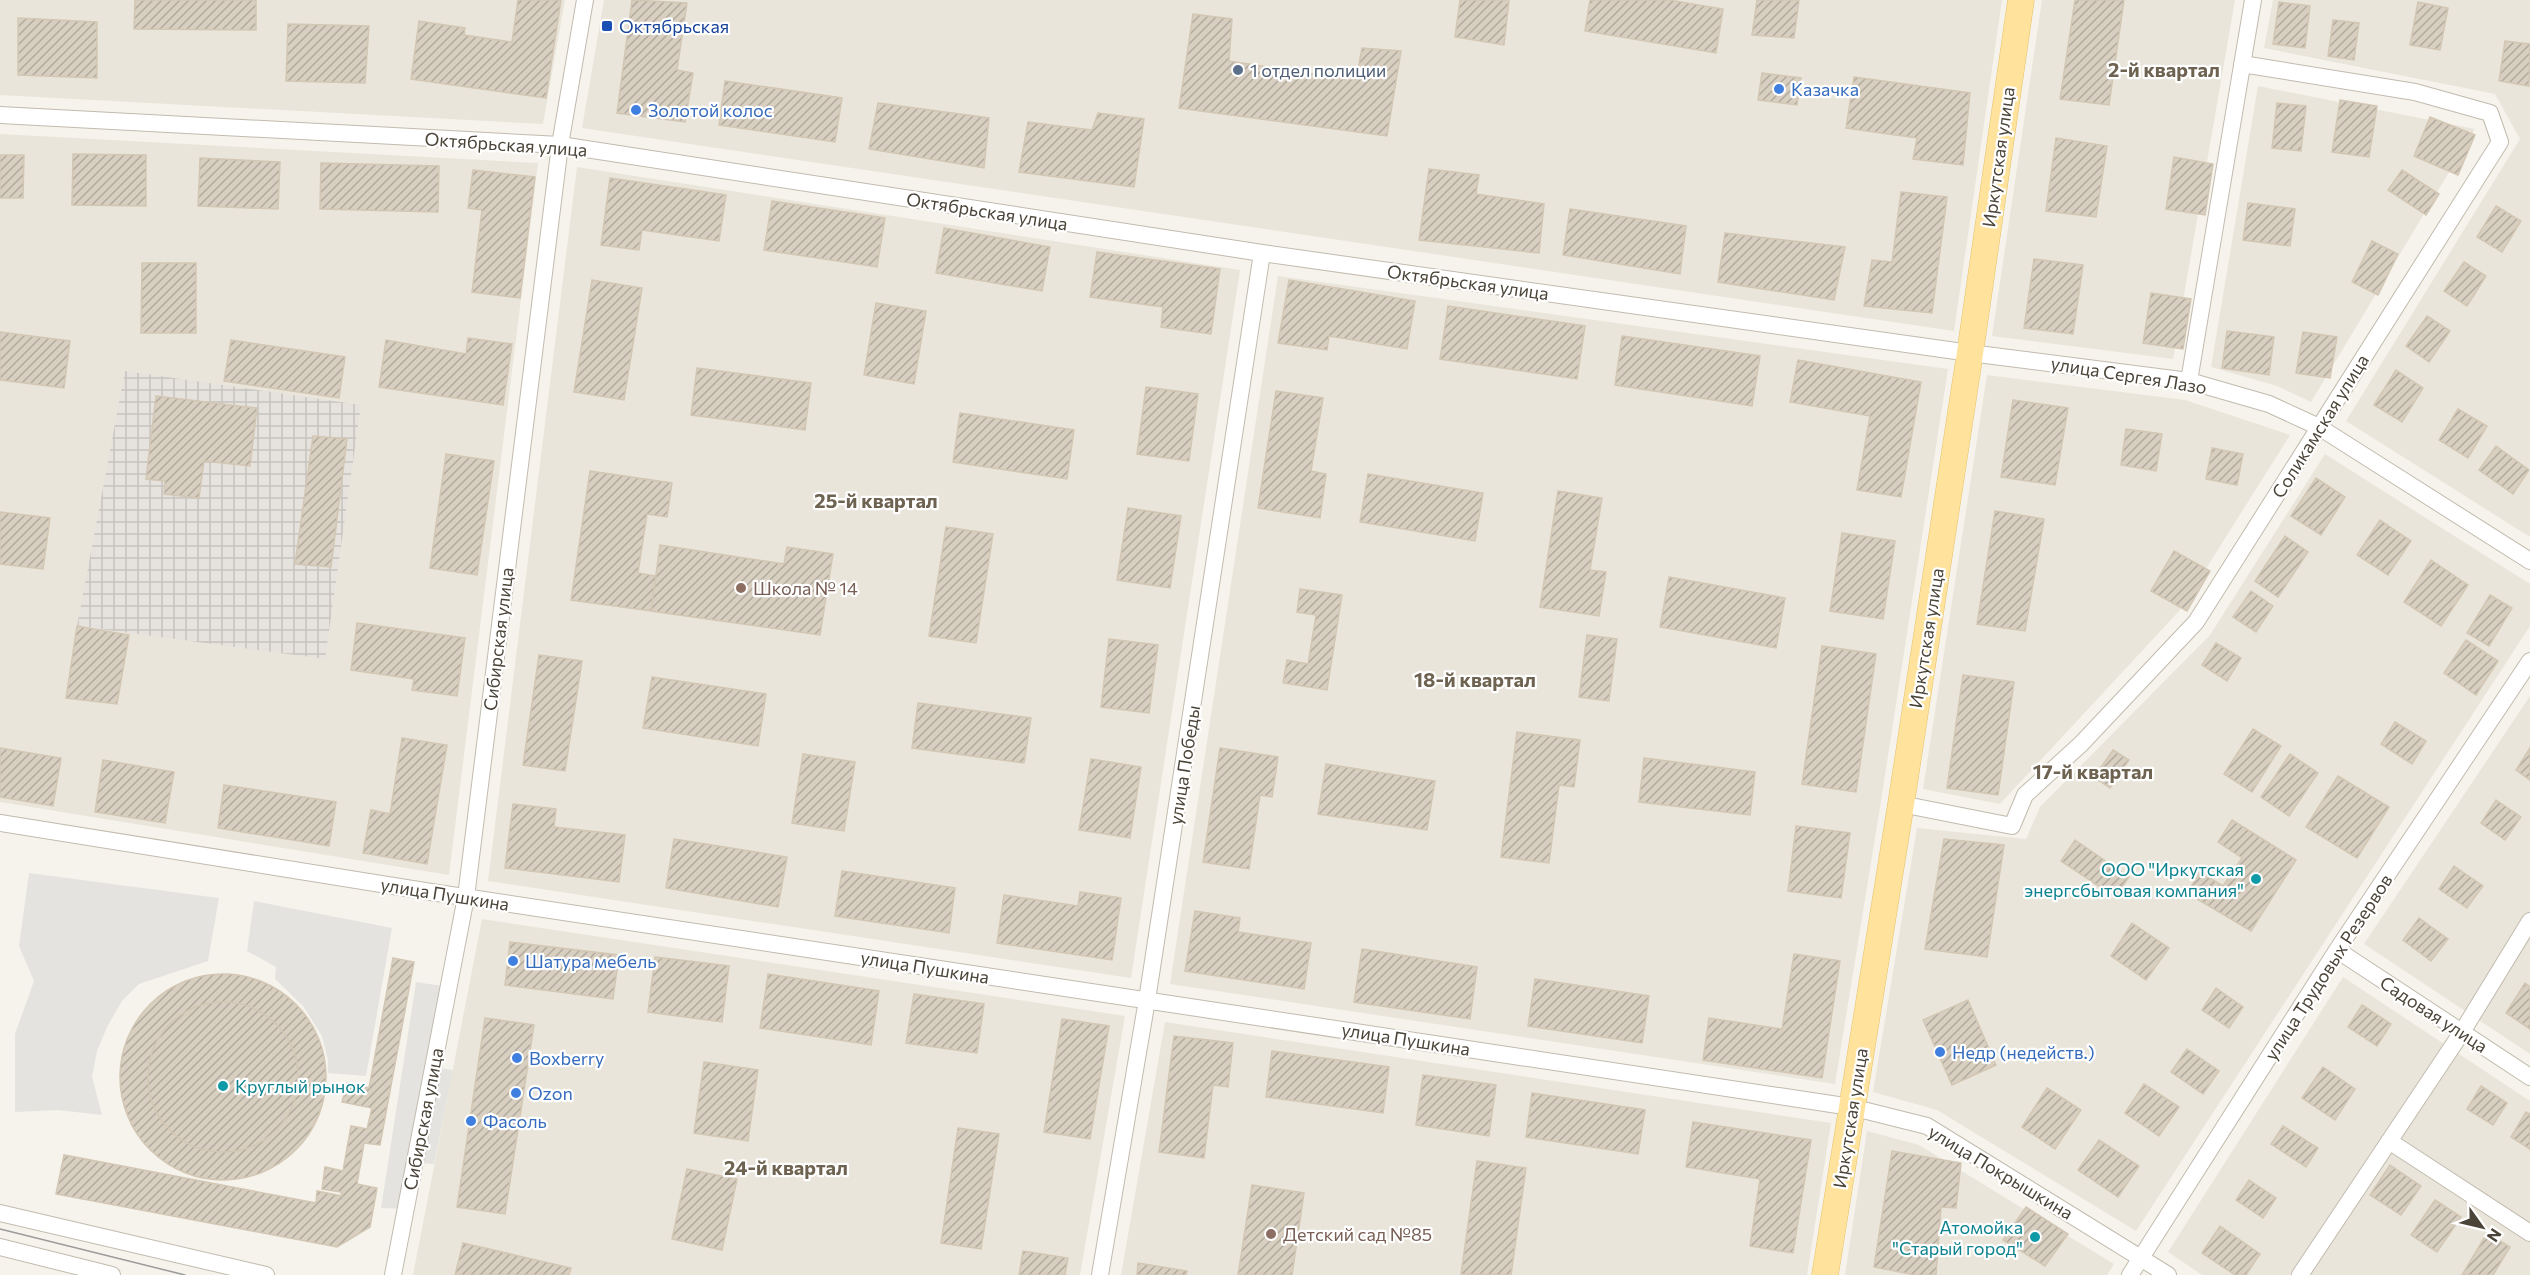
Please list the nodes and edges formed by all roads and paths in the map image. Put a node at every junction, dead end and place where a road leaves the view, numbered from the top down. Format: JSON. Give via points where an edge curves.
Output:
{"nodes":[{"id":1,"x":585,"y":0,"type":"edge"},
{"id":2,"x":2021,"y":0,"type":"edge"},
{"id":3,"x":2253,"y":0,"type":"edge"},
{"id":4,"x":2242,"y":64,"type":"junction"},
{"id":5,"x":0,"y":115,"type":"edge"},
{"id":6,"x":560,"y":145,"type":"junction"},
{"id":7,"x":1262,"y":254,"type":"junction"},
{"id":8,"x":1970,"y":353,"type":"junction"},
{"id":9,"x":2189,"y":381,"type":"junction"},
{"id":10,"x":2319,"y":427,"type":"junction"},
{"id":11,"x":2530,"y":561,"type":"edge"},
{"id":12,"x":2530,"y":661,"type":"edge"},
{"id":13,"x":1901,"y":804,"type":"junction"},
{"id":14,"x":0,"y":823,"type":"edge"},
{"id":15,"x":466,"y":897,"type":"junction"},
{"id":16,"x":2530,"y":921,"type":"edge"},
{"id":17,"x":2337,"y":950,"type":"junction"},
{"id":18,"x":1148,"y":1000,"type":"junction"},
{"id":19,"x":2462,"y":1032,"type":"junction"},
{"id":20,"x":2530,"y":1077,"type":"edge"},
{"id":21,"x":1851,"y":1107,"type":"junction"},
{"id":22,"x":2389,"y":1141,"type":"junction"},
{"id":23,"x":0,"y":1213,"type":"edge"},
{"id":24,"x":2530,"y":1233,"type":"edge"},
{"id":25,"x":0,"y":1247,"type":"edge"},
{"id":26,"x":2142,"y":1258,"type":"junction"},
{"id":27,"x":112,"y":1275,"type":"edge"},
{"id":28,"x":266,"y":1275,"type":"edge"},
{"id":29,"x":393,"y":1275,"type":"edge"},
{"id":30,"x":1100,"y":1275,"type":"edge"},
{"id":31,"x":1825,"y":1275,"type":"edge"},
{"id":32,"x":2130,"y":1275,"type":"edge"},
{"id":33,"x":2168,"y":1275,"type":"edge"},
{"id":34,"x":2300,"y":1275,"type":"edge"}],
"edges":[{"from":1,"to":6,"type":"street","name":"Сибирская улица"},
{"from":2,"to":8,"type":"main road","name":"Иркутская улица"},
{"from":3,"to":4,"type":"street"},
{"from":4,"to":9,"type":"street"},
{"from":4,"to":10,"type":"street","name":"Соликамская улица","via":[[2415,92],[2490,113],[2500,142]]},
{"from":5,"to":6,"type":"street","name":"Октябрьская улица"},
{"from":6,"to":7,"type":"street","name":"Октябрьская улица"},
{"from":6,"to":15,"type":"street","name":"Сибирская улица"},
{"from":7,"to":8,"type":"street","name":"Октябрьская улица"},
{"from":7,"to":18,"type":"street","name":"улица Победы"},
{"from":8,"to":9,"type":"street","name":"улица Сергея Лазо"},
{"from":8,"to":13,"type":"main road","name":"Иркутская улица"},
{"from":9,"to":10,"type":"street","name":"улица Сергея Лазо","via":[[2269,404]]},
{"from":10,"to":11,"type":"street","name":"улица Сергея Лазо"},
{"from":10,"to":13,"type":"street","name":"Соликамская улица","via":[[2196,622],[2081,744],[2025,795],[2012,825]]},
{"from":12,"to":17,"type":"street","name":"улица Трудовых Резервов"},
{"from":13,"to":21,"type":"main road","name":"Иркутская улица"},
{"from":14,"to":15,"type":"street","name":"улица Пушкина"},
{"from":15,"to":18,"type":"street","name":"улица Пушкина"},
{"from":15,"to":29,"type":"street","name":"Сибирская улица"},
{"from":16,"to":19,"type":"street"},
{"from":17,"to":19,"type":"street","name":"Садовая улица"},
{"from":17,"to":26,"type":"street","name":"улица Трудовых Резервов"},
{"from":18,"to":21,"type":"street","name":"улица Пушкина"},
{"from":18,"to":30,"type":"street","name":"улица Победы"},
{"from":19,"to":20,"type":"street","name":"Садовая улица"},
{"from":19,"to":22,"type":"street"},
{"from":21,"to":26,"type":"street","name":"улица Покрышкина","via":[[1928,1126]]},
{"from":21,"to":31,"type":"main road","name":"Иркутская улица"},
{"from":22,"to":24,"type":"street"},
{"from":22,"to":34,"type":"street"},
{"from":23,"to":28,"type":"street"},
{"from":25,"to":27,"type":"street"},
{"from":26,"to":32,"type":"street","name":"улица Трудовых Резервов"},
{"from":26,"to":33,"type":"street","name":"улица Покрышкина"}]}
